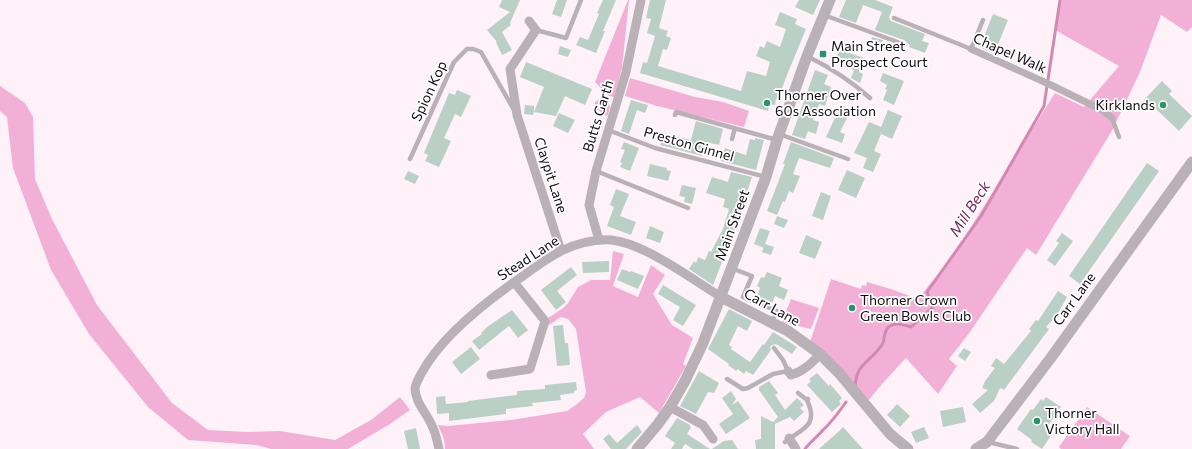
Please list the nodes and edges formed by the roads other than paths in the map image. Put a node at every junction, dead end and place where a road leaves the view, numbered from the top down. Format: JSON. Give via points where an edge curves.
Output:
{"nodes":[{"id":1,"x":581,"y":0,"type":"edge"},
{"id":2,"x":641,"y":0,"type":"edge"},
{"id":3,"x":830,"y":0,"type":"edge"},
{"id":4,"x":824,"y":15,"type":"junction"},
{"id":5,"x":894,"y":18,"type":"dead end"},
{"id":6,"x":982,"y":20,"type":"dead end"},
{"id":7,"x":529,"y":21,"type":"dead end"},
{"id":8,"x":536,"y":30,"type":"junction"},
{"id":9,"x":903,"y":44,"type":"dead end"},
{"id":10,"x":971,"y":49,"type":"junction"},
{"id":11,"x":807,"y":56,"type":"junction"},
{"id":12,"x":870,"y":98,"type":"dead end"},
{"id":13,"x":517,"y":115,"type":"junction"},
{"id":14,"x":675,"y":115,"type":"dead end"},
{"id":15,"x":1112,"y":118,"type":"joint"},
{"id":16,"x":735,"y":128,"type":"junction"},
{"id":17,"x":608,"y":130,"type":"junction"},
{"id":18,"x":778,"y":137,"type":"junction"},
{"id":19,"x":1119,"y":137,"type":"dead end"},
{"id":20,"x":732,"y":139,"type":"dead end"},
{"id":21,"x":410,"y":159,"type":"dead end"},
{"id":22,"x":848,"y":159,"type":"dead end"},
{"id":23,"x":1192,"y":162,"type":"edge"},
{"id":24,"x":596,"y":172,"type":"junction"},
{"id":25,"x":766,"y":177,"type":"junction"},
{"id":26,"x":688,"y":208,"type":"dead end"},
{"id":27,"x":599,"y":240,"type":"junction"},
{"id":28,"x":561,"y":251,"type":"junction"},
{"id":29,"x":732,"y":268,"type":"junction"},
{"id":30,"x":514,"y":282,"type":"junction"},
{"id":31,"x":721,"y":297,"type":"junction"},
{"id":32,"x":771,"y":323,"type":"junction"},
{"id":33,"x":774,"y":348,"type":"dead end"},
{"id":34,"x":820,"y":354,"type":"junction"},
{"id":35,"x":788,"y":371,"type":"junction"},
{"id":36,"x":491,"y":375,"type":"dead end"},
{"id":37,"x":727,"y":379,"type":"dead end"},
{"id":38,"x":798,"y":393,"type":"dead end"},
{"id":39,"x":670,"y":407,"type":"junction"},
{"id":40,"x":713,"y":439,"type":"dead end"},
{"id":41,"x":787,"y":440,"type":"joint"},
{"id":42,"x":987,"y":442,"type":"junction"},
{"id":43,"x":439,"y":449,"type":"edge"},
{"id":44,"x":637,"y":449,"type":"edge"},
{"id":45,"x":796,"y":449,"type":"edge"},
{"id":46,"x":908,"y":449,"type":"edge"},
{"id":47,"x":976,"y":449,"type":"edge"},
{"id":48,"x":1017,"y":449,"type":"edge"}],
"edges":[{"from":1,"to":8,"type":"lane","via":[[566,38]]},
{"from":2,"to":17,"type":"street","name":"Butts Garth","via":[[626,72]]},
{"from":3,"to":4,"type":"street","name":"Main Street"},
{"from":4,"to":9,"type":"lane"},
{"from":4,"to":11,"type":"street","name":"Main Street"},
{"from":5,"to":10,"type":"lane","name":"Chapel Walk"},
{"from":6,"to":10,"type":"lane"},
{"from":7,"to":8,"type":"street"},
{"from":8,"to":13,"type":"street","name":"Claypit Lane","via":[[510,68]]},
{"from":10,"to":15,"type":"street","name":"Chapel Walk","via":[[1102,110]]},
{"from":11,"to":12,"type":"lane","via":[[832,69]]},
{"from":11,"to":18,"type":"street","name":"Main Street"},
{"from":13,"to":21,"type":"lane","name":"Spion Kop","via":[[480,52],[466,49],[454,62]]},
{"from":13,"to":28,"type":"street","name":"Claypit Lane"},
{"from":14,"to":16,"type":"lane","via":[[676,112]]},
{"from":15,"to":19,"type":"lane"},
{"from":16,"to":18,"type":"lane"},
{"from":16,"to":20,"type":"lane"},
{"from":17,"to":24,"type":"street","name":"Butts Garth"},
{"from":17,"to":25,"type":"lane","name":"Preston Ginnel","via":[[655,148]]},
{"from":18,"to":22,"type":"lane"},
{"from":18,"to":25,"type":"street","name":"Main Street"},
{"from":23,"to":42,"type":"street","name":"Carr Lane"},
{"from":24,"to":26,"type":"lane"},
{"from":24,"to":27,"type":"street","name":"Butts Garth","via":[[589,205]]},
{"from":25,"to":29,"type":"street","name":"Main Street"},
{"from":27,"to":28,"type":"street","name":"Stead Lane"},
{"from":27,"to":31,"type":"street","name":"Stead Lane","via":[[622,242],[654,256]]},
{"from":28,"to":30,"type":"street","name":"Stead Lane"},
{"from":29,"to":31,"type":"street","name":"Main Street"},
{"from":29,"to":32,"type":"lane","via":[[752,276],[743,297],[777,311]]},
{"from":30,"to":36,"type":"street","via":[[545,321],[530,369]]},
{"from":30,"to":43,"type":"street","name":"Stead Lane","via":[[472,314],[438,349],[415,386],[416,399],[432,425]]},
{"from":31,"to":32,"type":"street","name":"Carr Lane"},
{"from":31,"to":39,"type":"street","name":"Main Street","via":[[703,343]]},
{"from":32,"to":34,"type":"street","name":"Carr Lane"},
{"from":33,"to":35,"type":"lane"},
{"from":34,"to":35,"type":"street","via":[[799,373],[792,375]]},
{"from":34,"to":46,"type":"street","name":"Carr Lane","via":[[890,434]]},
{"from":35,"to":37,"type":"lane","via":[[773,374],[743,389]]},
{"from":38,"to":41,"type":"lane","via":[[807,400],[811,420]]},
{"from":39,"to":40,"type":"street","via":[[703,425]]},
{"from":39,"to":44,"type":"street","name":"Main Street"},
{"from":41,"to":45,"type":"street"},
{"from":42,"to":47,"type":"street","name":"Carr Lane"},
{"from":42,"to":48,"type":"lane"}]}
